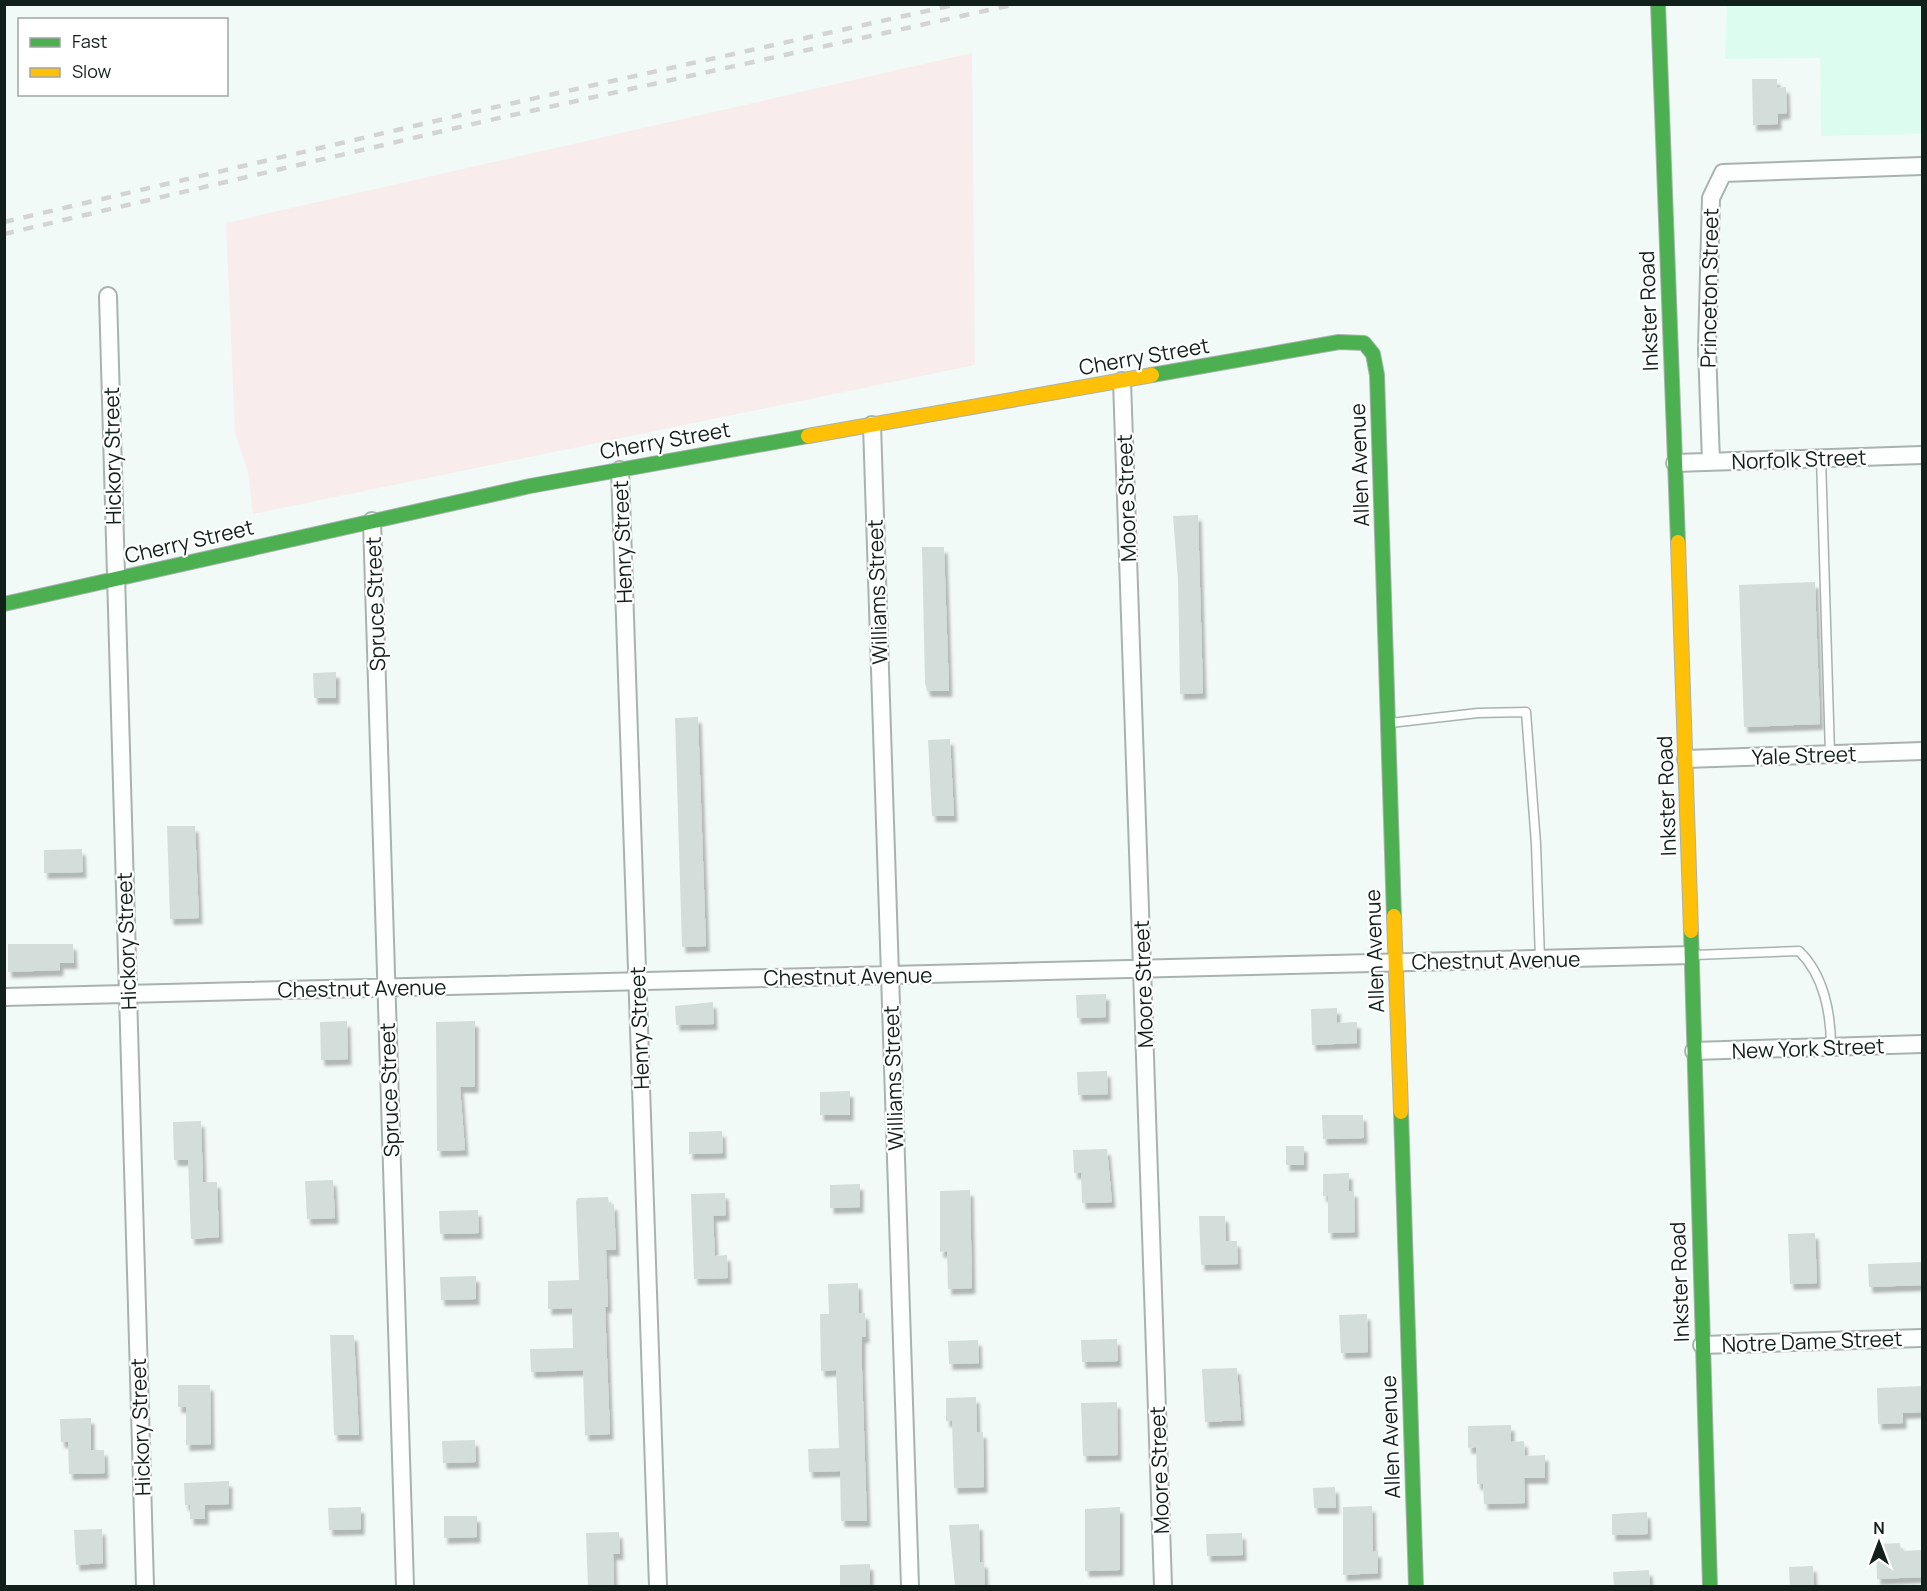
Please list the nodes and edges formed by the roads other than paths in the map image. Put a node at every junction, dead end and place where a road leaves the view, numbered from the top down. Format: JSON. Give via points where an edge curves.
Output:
{"nodes":[{"id":1,"x":1658,"y":4,"type":"edge"},
{"id":2,"x":1923,"y":166,"type":"edge"},
{"id":3,"x":108,"y":296,"type":"dead end"},
{"id":4,"x":1339,"y":342,"type":"joint"},
{"id":5,"x":1122,"y":381,"type":"junction"},
{"id":6,"x":872,"y":425,"type":"junction"},
{"id":7,"x":1923,"y":455,"type":"edge"},
{"id":8,"x":1821,"y":458,"type":"junction"},
{"id":9,"x":1711,"y":462,"type":"junction"},
{"id":10,"x":1675,"y":463,"type":"junction"},
{"id":11,"x":620,"y":470,"type":"junction"},
{"id":12,"x":372,"y":521,"type":"junction"},
{"id":13,"x":116,"y":579,"type":"junction"},
{"id":14,"x":4,"y":604,"type":"edge"},
{"id":15,"x":1387,"y":723,"type":"junction"},
{"id":16,"x":1923,"y":751,"type":"edge"},
{"id":17,"x":1830,"y":754,"type":"junction"},
{"id":18,"x":1686,"y":759,"type":"junction"},
{"id":19,"x":1692,"y":955,"type":"junction"},
{"id":20,"x":1540,"y":959,"type":"junction"},
{"id":21,"x":1395,"y":963,"type":"junction"},
{"id":22,"x":1142,"y":969,"type":"junction"},
{"id":23,"x":890,"y":975,"type":"junction"},
{"id":24,"x":638,"y":981,"type":"junction"},
{"id":25,"x":386,"y":987,"type":"junction"},
{"id":26,"x":128,"y":994,"type":"junction"},
{"id":27,"x":4,"y":997,"type":"edge"},
{"id":28,"x":1923,"y":1044,"type":"edge"},
{"id":29,"x":1831,"y":1047,"type":"junction"},
{"id":30,"x":1694,"y":1051,"type":"junction"},
{"id":31,"x":1923,"y":1338,"type":"edge"},
{"id":32,"x":1702,"y":1345,"type":"junction"},
{"id":33,"x":144,"y":1587,"type":"edge"},
{"id":34,"x":405,"y":1587,"type":"edge"},
{"id":35,"x":658,"y":1587,"type":"edge"},
{"id":36,"x":910,"y":1587,"type":"edge"},
{"id":37,"x":1163,"y":1587,"type":"edge"},
{"id":38,"x":1416,"y":1587,"type":"edge"},
{"id":39,"x":1710,"y":1587,"type":"edge"}],
"edges":[{"from":1,"to":10,"type":"street","name":"Inkster Road"},
{"from":2,"to":9,"type":"street","name":"Princeton Street","via":[[1723,173],[1711,198],[1707,348]]},
{"from":3,"to":13,"type":"street","name":"Hickory Street"},
{"from":4,"to":5,"type":"street","name":"Cherry Street"},
{"from":4,"to":15,"type":"street","name":"Allen Avenue","via":[[1364,343],[1373,354],[1377,375]]},
{"from":5,"to":6,"type":"street","name":"Cherry Street"},
{"from":5,"to":22,"type":"street","name":"Moore Street"},
{"from":6,"to":11,"type":"street","name":"Cherry Street"},
{"from":6,"to":23,"type":"street","name":"Williams Street"},
{"from":7,"to":8,"type":"street","name":"Norfolk Street"},
{"from":8,"to":9,"type":"street","name":"Norfolk Street"},
{"from":8,"to":17,"type":"lane"},
{"from":9,"to":10,"type":"street","name":"Norfolk Street"},
{"from":10,"to":18,"type":"street","name":"Inkster Road"},
{"from":11,"to":12,"type":"street","name":"Cherry Street"},
{"from":11,"to":24,"type":"street","name":"Henry Street"},
{"from":12,"to":13,"type":"street","name":"Cherry Street"},
{"from":12,"to":25,"type":"street","name":"Spruce Street"},
{"from":13,"to":14,"type":"street","name":"Cherry Street"},
{"from":13,"to":26,"type":"street","name":"Hickory Street"},
{"from":15,"to":20,"type":"lane","via":[[1526,712]]},
{"from":15,"to":21,"type":"street","name":"Allen Avenue"},
{"from":16,"to":17,"type":"street","name":"Yale Street"},
{"from":17,"to":18,"type":"street","name":"Yale Street"},
{"from":18,"to":19,"type":"street","name":"Inkster Road"},
{"from":19,"to":20,"type":"street","name":"Chestnut Avenue"},
{"from":19,"to":29,"type":"lane","via":[[1799,951],[1810,962],[1831,1017]]},
{"from":19,"to":30,"type":"street","name":"Inkster Road"},
{"from":20,"to":21,"type":"street","name":"Chestnut Avenue"},
{"from":21,"to":22,"type":"street","name":"Chestnut Avenue"},
{"from":21,"to":38,"type":"street","name":"Allen Avenue"},
{"from":22,"to":23,"type":"street","name":"Chestnut Avenue"},
{"from":22,"to":37,"type":"street","name":"Moore Street"},
{"from":23,"to":24,"type":"street","name":"Chestnut Avenue"},
{"from":23,"to":36,"type":"street","name":"Williams Street"},
{"from":24,"to":25,"type":"street","name":"Chestnut Avenue"},
{"from":24,"to":35,"type":"street","name":"Henry Street"},
{"from":25,"to":26,"type":"street","name":"Chestnut Avenue"},
{"from":25,"to":34,"type":"street","name":"Spruce Street"},
{"from":26,"to":27,"type":"street","name":"Chestnut Avenue"},
{"from":26,"to":33,"type":"street","name":"Hickory Street"},
{"from":28,"to":29,"type":"street","name":"New York Street"},
{"from":29,"to":30,"type":"street","name":"New York Street"},
{"from":30,"to":32,"type":"street","name":"Inkster Road"},
{"from":31,"to":32,"type":"street","name":"Notre Dame Street"},
{"from":32,"to":39,"type":"street","name":"Inkster Road"}]}
